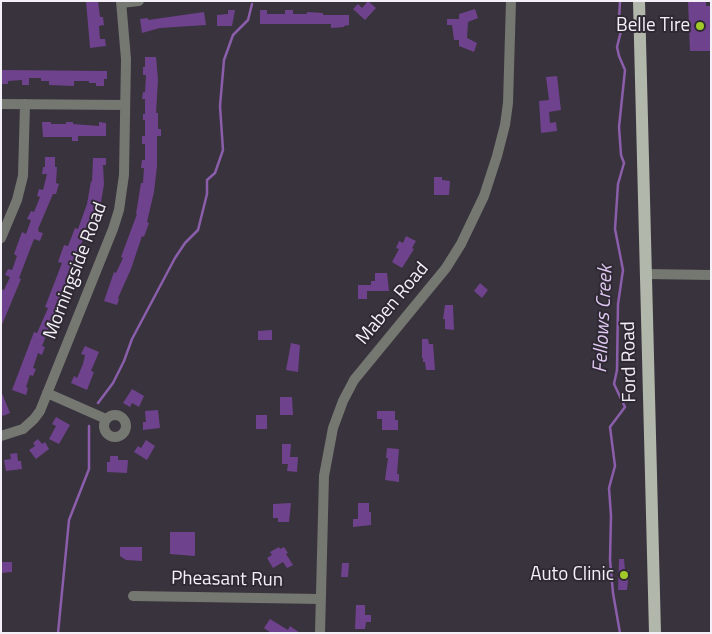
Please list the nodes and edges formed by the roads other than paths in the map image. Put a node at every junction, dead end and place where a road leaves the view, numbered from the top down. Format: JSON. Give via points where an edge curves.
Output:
{"nodes":[{"id":1,"x":139,"y":1,"type":"edge"},
{"id":2,"x":511,"y":1,"type":"edge"},
{"id":3,"x":639,"y":1,"type":"edge"},
{"id":4,"x":121,"y":2,"type":"edge"},
{"id":5,"x":1,"y":104,"type":"edge"},
{"id":6,"x":25,"y":104,"type":"junction"},
{"id":7,"x":125,"y":104,"type":"junction"},
{"id":8,"x":1,"y":238,"type":"edge"},
{"id":9,"x":647,"y":274,"type":"junction"},
{"id":10,"x":711,"y":275,"type":"edge"},
{"id":11,"x":47,"y":393,"type":"junction"},
{"id":12,"x":106,"y":419,"type":"dead end"},
{"id":13,"x":1,"y":436,"type":"edge"},
{"id":14,"x":132,"y":596,"type":"dead end"},
{"id":15,"x":320,"y":599,"type":"junction"},
{"id":16,"x":320,"y":633,"type":"edge"},
{"id":17,"x":655,"y":633,"type":"edge"}],
"edges":[{"from":1,"to":4,"type":"street"},
{"from":2,"to":15,"type":"street","name":"Maben Road","via":[[505,125],[480,204],[446,268],[354,380],[333,428],[324,476]]},
{"from":3,"to":9,"type":"main road","name":"Ford Road"},
{"from":4,"to":7,"type":"street","name":"Morningside Road","via":[[126,48]]},
{"from":5,"to":6,"type":"street"},
{"from":6,"to":7,"type":"street"},
{"from":6,"to":8,"type":"street","via":[[23,176]]},
{"from":7,"to":11,"type":"street","name":"Morningside Road","via":[[124,175],[119,210]]},
{"from":9,"to":10,"type":"street"},
{"from":9,"to":17,"type":"main road","name":"Ford Road"},
{"from":11,"to":12,"type":"street"},
{"from":11,"to":13,"type":"street","name":"Morningside Road","via":[[40,411],[28,425]]},
{"from":14,"to":15,"type":"street","name":"Pheasant Run"},
{"from":15,"to":16,"type":"street","name":"Maben Road"}]}
